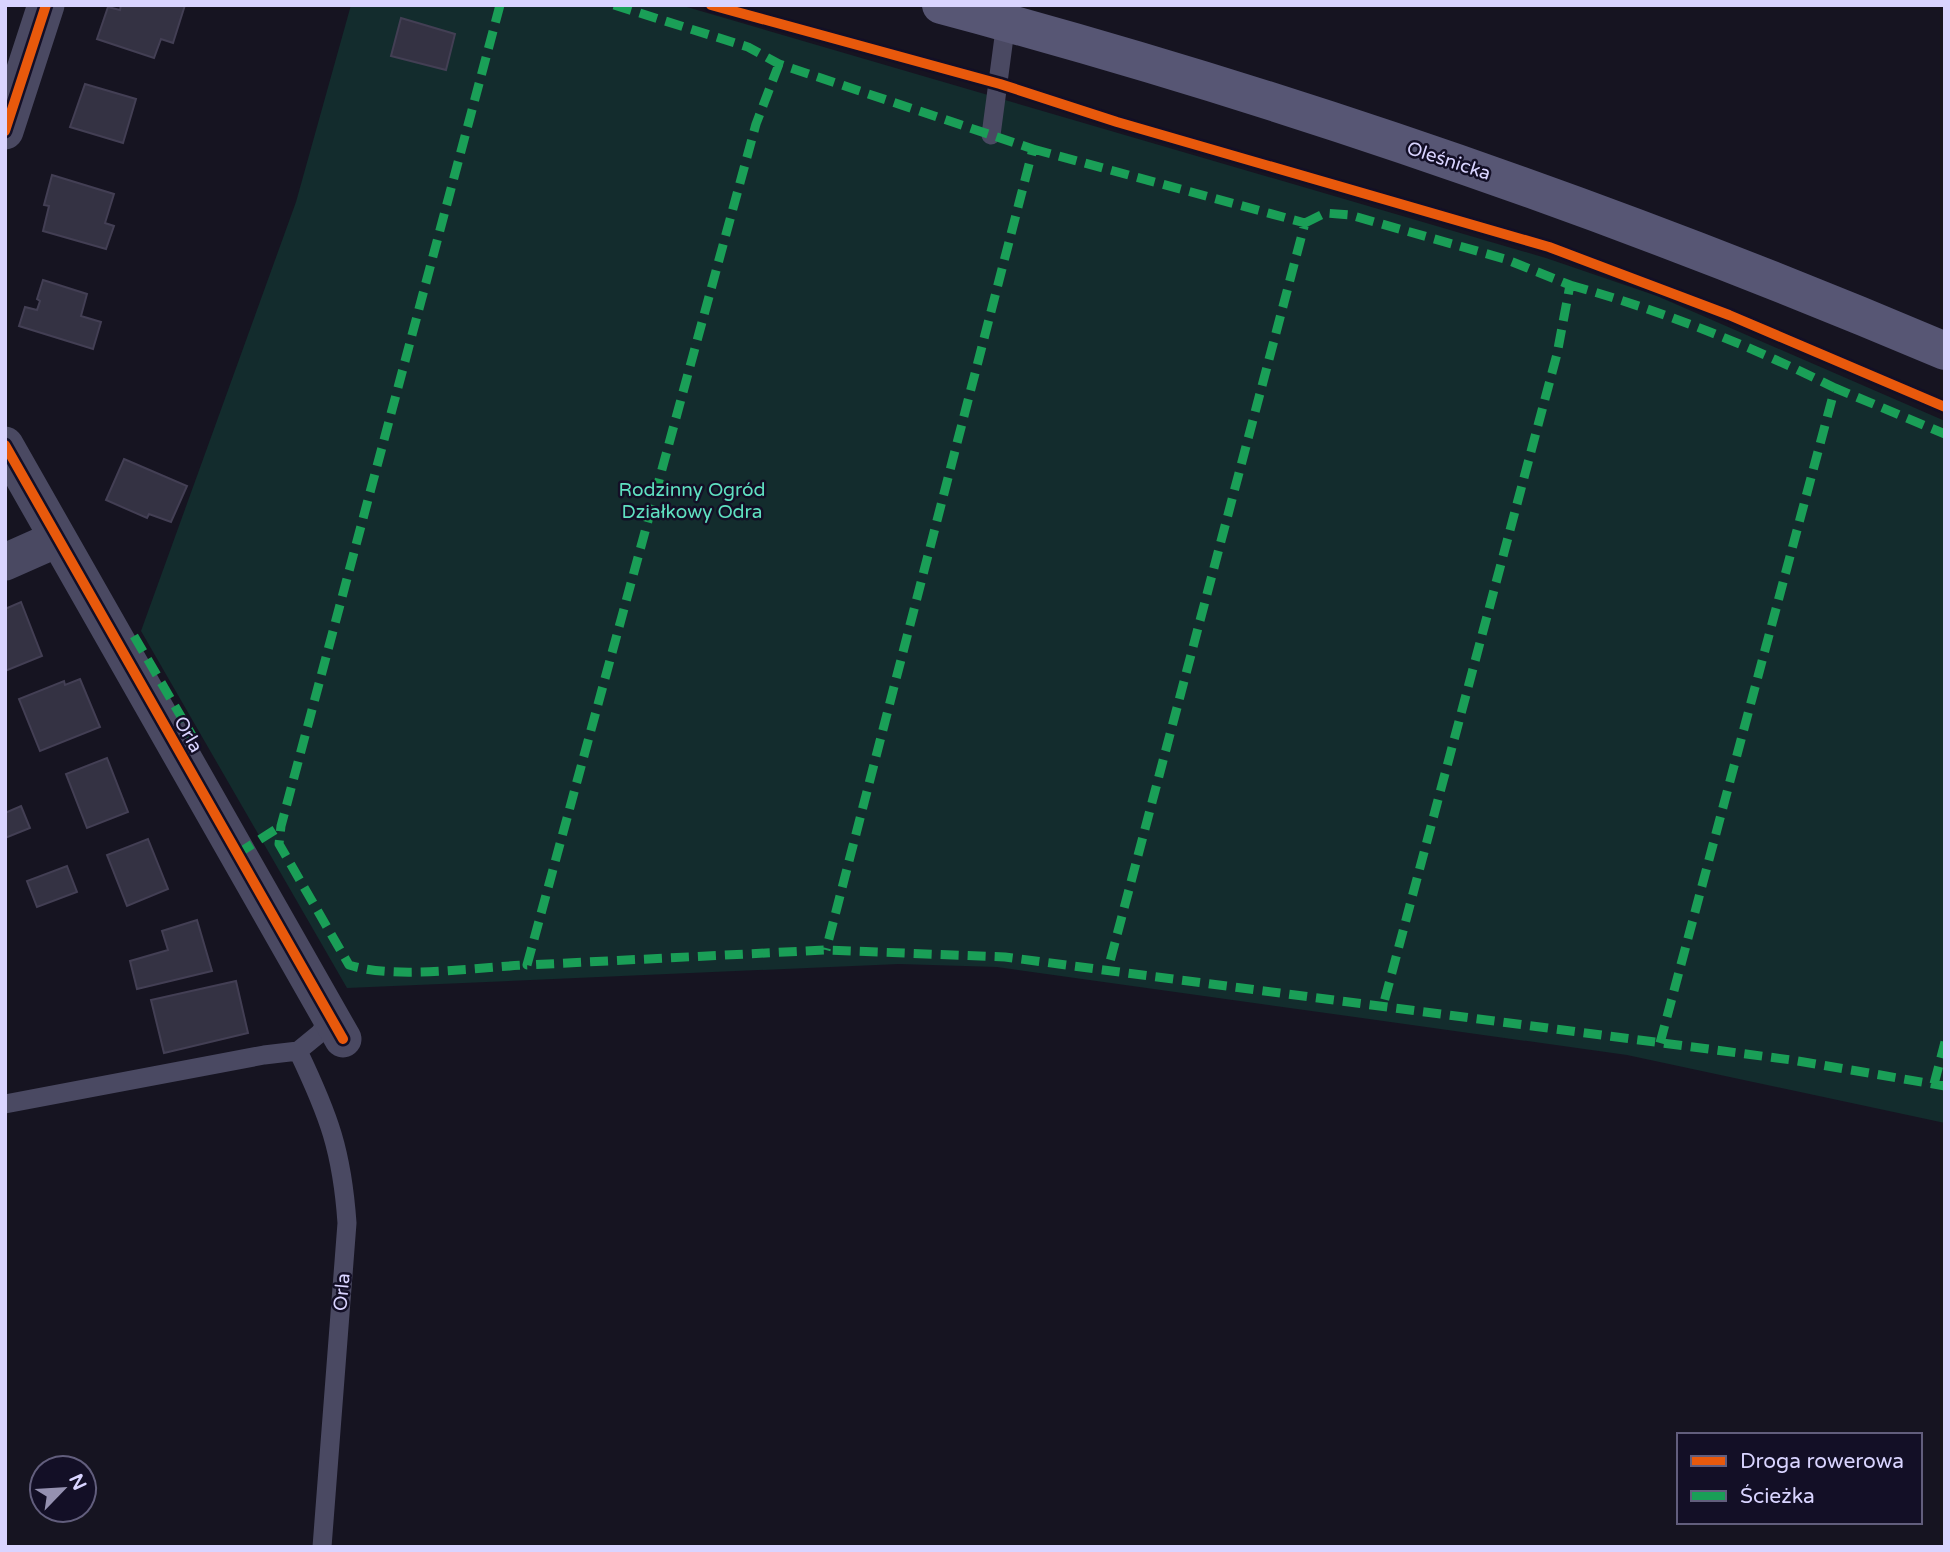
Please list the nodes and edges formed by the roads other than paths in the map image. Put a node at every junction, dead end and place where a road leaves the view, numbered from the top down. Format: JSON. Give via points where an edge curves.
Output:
{"nodes":[{"id":1,"x":46,"y":5,"type":"edge"},
{"id":2,"x":941,"y":5,"type":"edge"},
{"id":3,"x":1006,"y":22,"type":"junction"},
{"id":4,"x":5,"y":131,"type":"edge"},
{"id":5,"x":991,"y":135,"type":"dead end"},
{"id":6,"x":1945,"y":351,"type":"edge"},
{"id":7,"x":5,"y":445,"type":"edge"},
{"id":8,"x":57,"y":540,"type":"junction"},
{"id":9,"x":5,"y":562,"type":"edge"},
{"id":10,"x":337,"y":1029,"type":"joint"},
{"id":11,"x":298,"y":1051,"type":"junction"},
{"id":12,"x":5,"y":1104,"type":"edge"},
{"id":13,"x":322,"y":1547,"type":"edge"}],
"edges":[{"from":1,"to":4,"type":"street"},
{"from":2,"to":3,"type":"main road","name":"Oleśnicka"},
{"from":3,"to":5,"type":"lane"},
{"from":3,"to":6,"type":"main road","name":"Oleśnicka","via":[[1495,175]]},
{"from":7,"to":8,"type":"street","name":"Orla"},
{"from":8,"to":9,"type":"street"},
{"from":8,"to":10,"type":"street","name":"Orla"},
{"from":10,"to":11,"type":"lane","name":"Orla","via":[[320,1033]]},
{"from":11,"to":12,"type":"lane"},
{"from":11,"to":13,"type":"lane","name":"Orla","via":[[335,1134],[347,1223]]}]}
